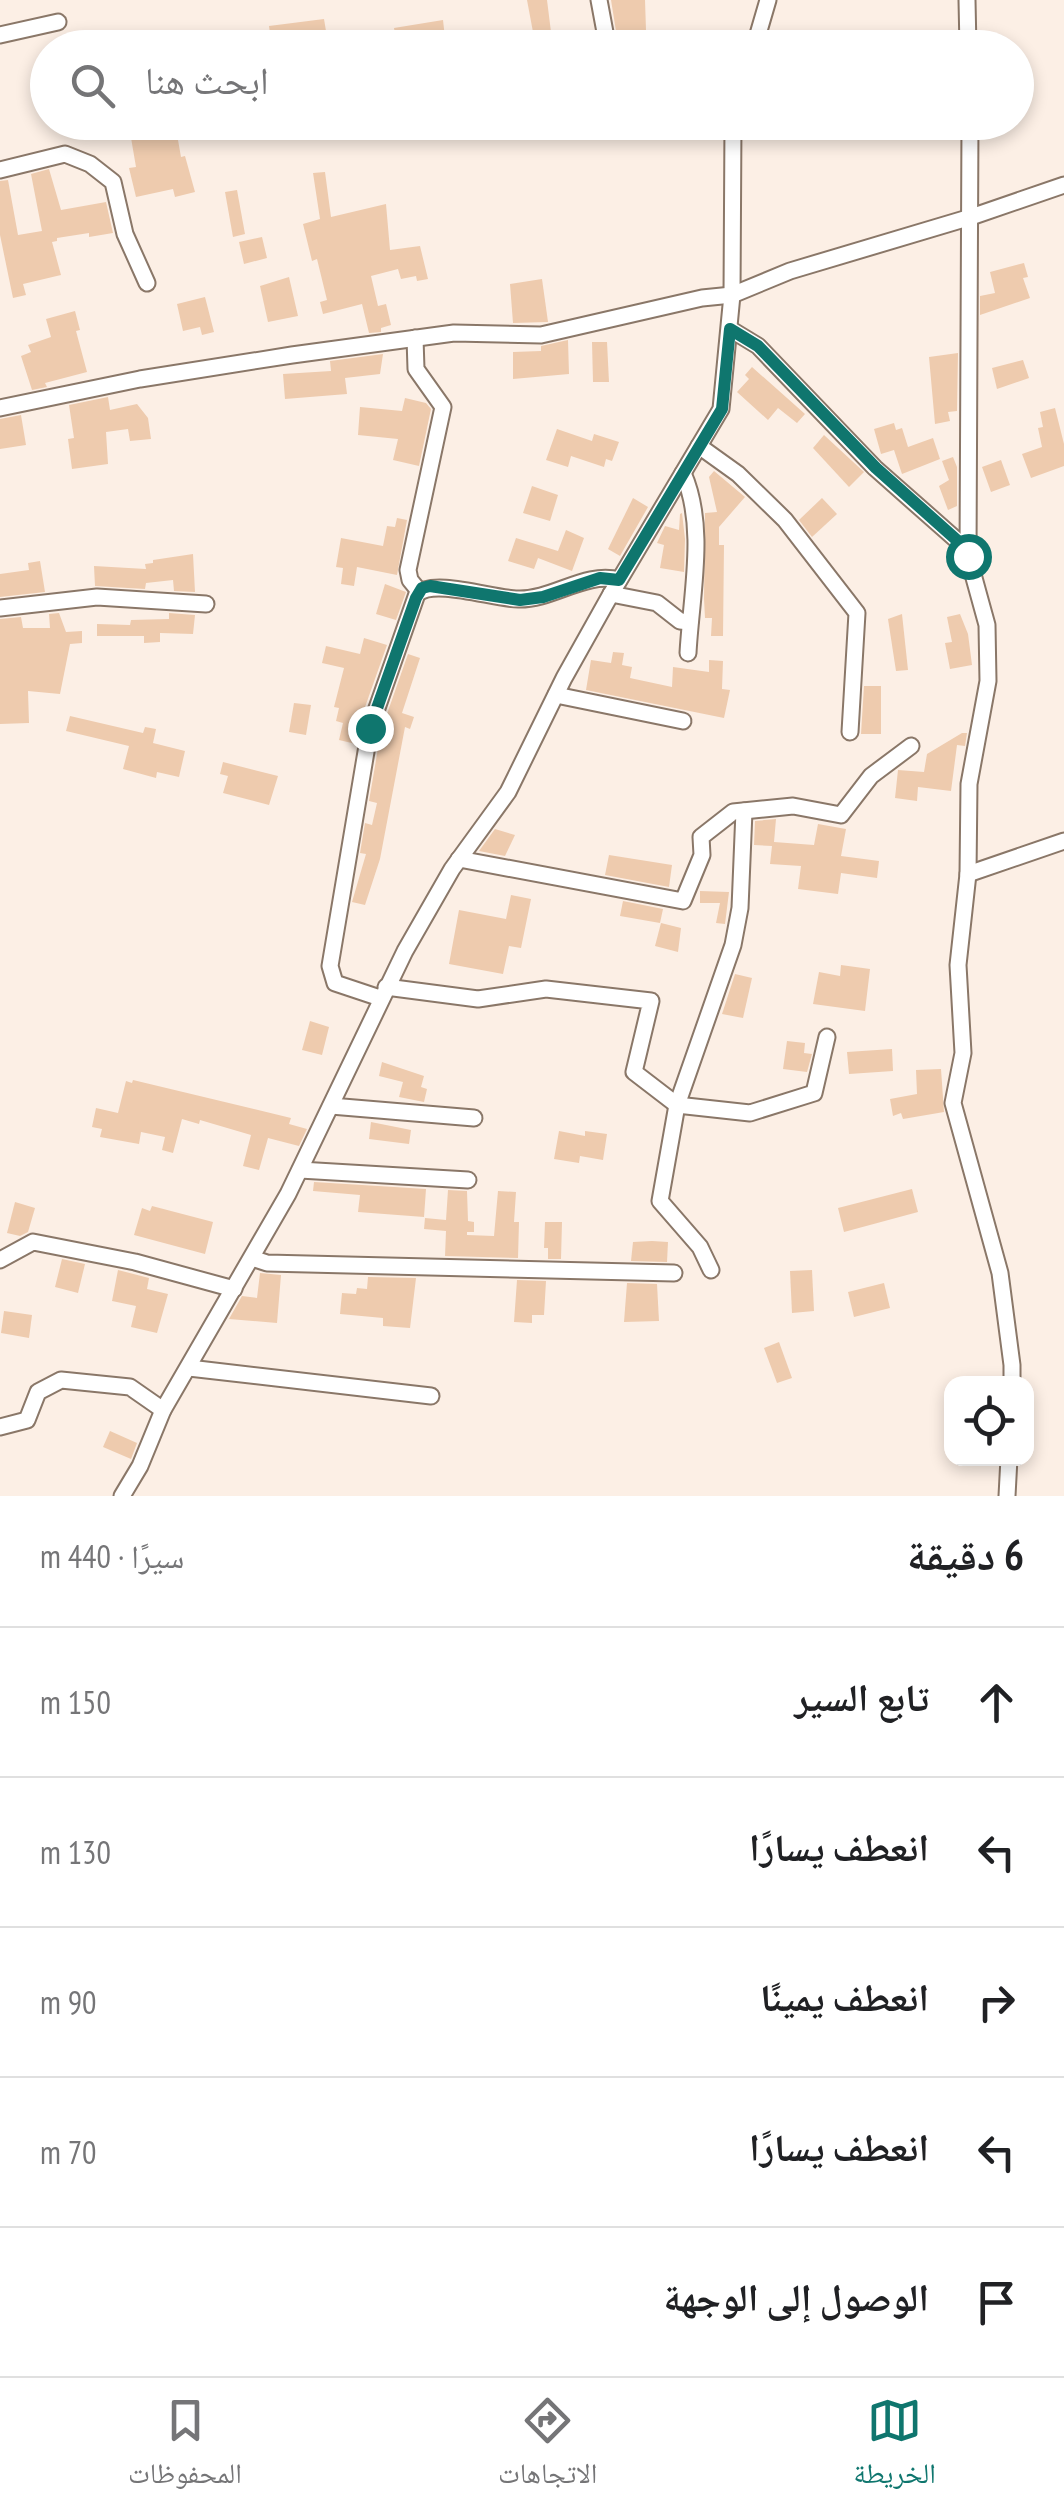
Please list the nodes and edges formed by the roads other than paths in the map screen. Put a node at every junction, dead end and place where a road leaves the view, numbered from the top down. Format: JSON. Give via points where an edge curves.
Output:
{"nodes":[{"id":1,"x":599,"y":0,"type":"edge"},
{"id":2,"x":768,"y":0,"type":"edge"},
{"id":3,"x":967,"y":0,"type":"edge"},
{"id":4,"x":58,"y":22,"type":"dead end"},
{"id":5,"x":605,"y":30,"type":"edge"},
{"id":6,"x":759,"y":30,"type":"edge"},
{"id":7,"x":968,"y":30,"type":"edge"},
{"id":8,"x":0,"y":35,"type":"edge"},
{"id":9,"x":732,"y":140,"type":"edge"},
{"id":10,"x":970,"y":140,"type":"edge"},
{"id":11,"x":0,"y":170,"type":"edge"},
{"id":12,"x":1064,"y":185,"type":"edge"},
{"id":13,"x":972,"y":217,"type":"junction"},
{"id":14,"x":146,"y":284,"type":"dead end"},
{"id":15,"x":732,"y":296,"type":"junction"},
{"id":16,"x":730,"y":329,"type":"junction"},
{"id":17,"x":416,"y":338,"type":"junction"},
{"id":18,"x":0,"y":408,"type":"edge"},
{"id":19,"x":699,"y":446,"type":"junction"},
{"id":20,"x":684,"y":473,"type":"junction"},
{"id":21,"x":969,"y":551,"type":"junction"},
{"id":22,"x":615,"y":587,"type":"junction"},
{"id":23,"x":420,"y":591,"type":"junction"},
{"id":24,"x":206,"y":604,"type":"dead end"},
{"id":25,"x":0,"y":608,"type":"edge"},
{"id":26,"x":690,"y":622,"type":"junction"},
{"id":27,"x":688,"y":653,"type":"dead end"},
{"id":28,"x":556,"y":695,"type":"junction"},
{"id":29,"x":684,"y":721,"type":"dead end"},
{"id":30,"x":850,"y":732,"type":"dead end"},
{"id":31,"x":911,"y":746,"type":"dead end"},
{"id":32,"x":744,"y":811,"type":"junction"},
{"id":33,"x":1064,"y":841,"type":"edge"},
{"id":34,"x":459,"y":859,"type":"junction"},
{"id":35,"x":968,"y":874,"type":"junction"},
{"id":36,"x":383,"y":992,"type":"junction"},
{"id":37,"x":827,"y":1037,"type":"dead end"},
{"id":38,"x":677,"y":1105,"type":"junction"},
{"id":39,"x":331,"y":1106,"type":"junction"},
{"id":40,"x":474,"y":1118,"type":"dead end"},
{"id":41,"x":300,"y":1170,"type":"junction"},
{"id":42,"x":468,"y":1180,"type":"dead end"},
{"id":43,"x":252,"y":1258,"type":"junction"},
{"id":44,"x":0,"y":1260,"type":"edge"},
{"id":45,"x":712,"y":1270,"type":"dead end"},
{"id":46,"x":674,"y":1272,"type":"dead end"},
{"id":47,"x":234,"y":1290,"type":"junction"},
{"id":48,"x":189,"y":1368,"type":"junction"},
{"id":49,"x":1012,"y":1376,"type":"edge"},
{"id":50,"x":431,"y":1396,"type":"dead end"},
{"id":51,"x":163,"y":1410,"type":"junction"},
{"id":52,"x":0,"y":1426,"type":"edge"},
{"id":53,"x":1009,"y":1466,"type":"edge"},
{"id":54,"x":122,"y":1496,"type":"edge"},
{"id":55,"x":1007,"y":1496,"type":"edge"}],
"edges":[{"from":1,"to":5,"type":"street"},
{"from":2,"to":6,"type":"street"},
{"from":3,"to":7,"type":"street"},
{"from":4,"to":8,"type":"street"},
{"from":9,"to":15,"type":"street"},
{"from":10,"to":13,"type":"street"},
{"from":11,"to":14,"type":"street","via":[[65,154],[114,182]]},
{"from":12,"to":13,"type":"street"},
{"from":13,"to":15,"type":"street","via":[[790,271]]},
{"from":13,"to":21,"type":"street"},
{"from":15,"to":16,"type":"street"},
{"from":15,"to":17,"type":"street","via":[[542,335]]},
{"from":16,"to":19,"type":"street","via":[[722,409]]},
{"from":16,"to":21,"type":"street","via":[[758,346],[876,468]]},
{"from":17,"to":18,"type":"street","via":[[140,379]]},
{"from":17,"to":23,"type":"street","via":[[418,374],[442,407],[408,570]]},
{"from":19,"to":20,"type":"street"},
{"from":19,"to":30,"type":"street","via":[[785,520],[857,613]]},
{"from":20,"to":22,"type":"street"},
{"from":20,"to":26,"type":"street","via":[[696,546]]},
{"from":21,"to":35,"type":"street","via":[[986,625],[988,681],[968,784]]},
{"from":22,"to":23,"type":"street","via":[[600,578],[532,599],[430,586]]},
{"from":22,"to":26,"type":"street"},
{"from":22,"to":28,"type":"street"},
{"from":23,"to":36,"type":"street","via":[[370,728],[330,966],[335,983]]},
{"from":24,"to":25,"type":"street","via":[[97,597]]},
{"from":26,"to":27,"type":"street"},
{"from":28,"to":29,"type":"street"},
{"from":28,"to":34,"type":"street","via":[[508,792]]},
{"from":31,"to":32,"type":"street","via":[[871,776],[841,815],[793,806]]},
{"from":32,"to":34,"type":"street","via":[[701,837],[702,855],[684,901]]},
{"from":32,"to":38,"type":"street","via":[[733,946]]},
{"from":33,"to":35,"type":"street"},
{"from":34,"to":36,"type":"street"},
{"from":35,"to":49,"type":"street","via":[[958,966],[962,1053],[953,1103],[1000,1272]]},
{"from":36,"to":38,"type":"street","via":[[478,999],[546,989],[652,1001],[634,1072]]},
{"from":36,"to":39,"type":"street"},
{"from":37,"to":38,"type":"street","via":[[814,1093],[750,1113]]},
{"from":38,"to":45,"type":"street","via":[[660,1201]]},
{"from":39,"to":40,"type":"street"},
{"from":39,"to":41,"type":"street"},
{"from":41,"to":42,"type":"street"},
{"from":41,"to":43,"type":"street"},
{"from":43,"to":46,"type":"street","via":[[390,1268]]},
{"from":43,"to":47,"type":"street"},
{"from":44,"to":47,"type":"street","via":[[32,1242]]},
{"from":47,"to":48,"type":"street"},
{"from":48,"to":50,"type":"street"},
{"from":48,"to":51,"type":"street"},
{"from":51,"to":52,"type":"street","via":[[130,1387],[62,1380],[38,1392],[27,1420]]},
{"from":51,"to":54,"type":"street"},
{"from":53,"to":55,"type":"street"}]}
